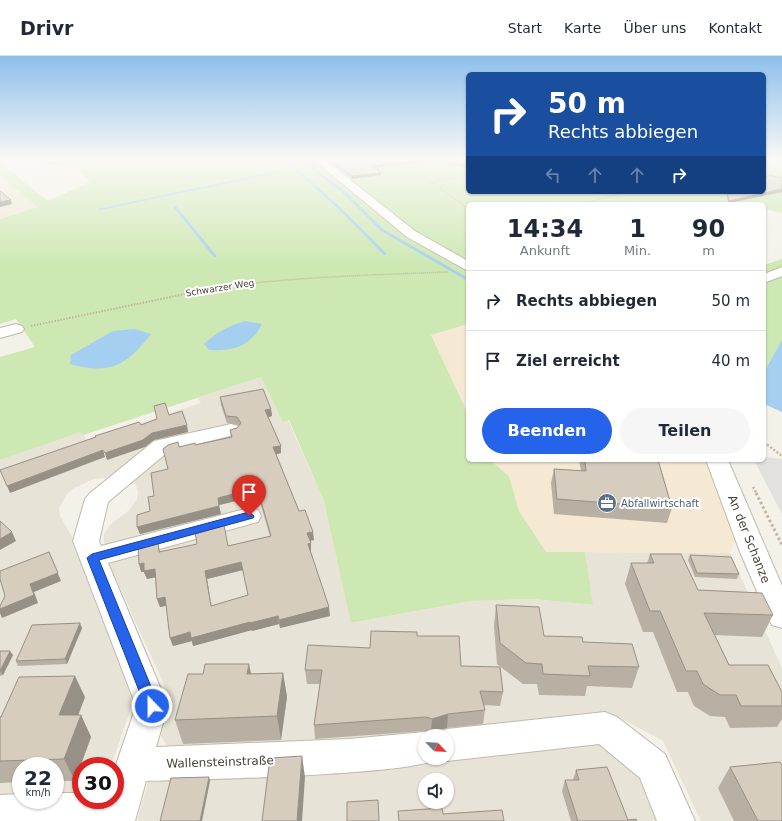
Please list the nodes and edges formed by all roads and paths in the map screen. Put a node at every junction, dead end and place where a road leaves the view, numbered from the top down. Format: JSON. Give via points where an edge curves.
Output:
{"nodes":[{"id":1,"x":363,"y":196,"type":"edge"},
{"id":2,"x":449,"y":196,"type":"edge"},
{"id":3,"x":613,"y":196,"type":"edge"},
{"id":4,"x":588,"y":202,"type":"edge"},
{"id":5,"x":466,"y":207,"type":"edge"},
{"id":6,"x":466,"y":266,"type":"edge"},
{"id":7,"x":782,"y":271,"type":"edge"},
{"id":8,"x":444,"y":272,"type":"dead end"},
{"id":9,"x":766,"y":278,"type":"edge"},
{"id":10,"x":16,"y":329,"type":"joint"},
{"id":11,"x":0,"y":333,"type":"edge"},
{"id":12,"x":231,"y":430,"type":"edge"},
{"id":13,"x":766,"y":444,"type":"edge"},
{"id":14,"x":782,"y":456,"type":"edge"},
{"id":15,"x":718,"y":462,"type":"edge"},
{"id":16,"x":750,"y":481,"type":"dead end"},
{"id":17,"x":249,"y":516,"type":"dead end"},
{"id":18,"x":782,"y":545,"type":"edge"},
{"id":19,"x":92,"y":558,"type":"junction"},
{"id":20,"x":782,"y":618,"type":"edge"},
{"id":21,"x":454,"y":744,"type":"edge"},
{"id":22,"x":418,"y":749,"type":"edge"},
{"id":23,"x":134,"y":765,"type":"junction"},
{"id":24,"x":0,"y":812,"type":"edge"},
{"id":25,"x":118,"y":816,"type":"edge"},
{"id":26,"x":676,"y":821,"type":"edge"}],
"edges":[{"from":1,"to":6,"type":"street","via":[[411,234]]},
{"from":2,"to":5,"type":"path"},
{"from":3,"to":4,"type":"path"},
{"from":7,"to":9,"type":"street"},
{"from":8,"to":10,"type":"path","name":"Schwarzer Weg","via":[[246,283]]},
{"from":10,"to":11,"type":"street"},
{"from":12,"to":19,"type":"street","via":[[162,446],[97,499],[86,540]]},
{"from":13,"to":14,"type":"path"},
{"from":15,"to":20,"type":"street","name":"An der Schanze"},
{"from":16,"to":18,"type":"path"},
{"from":17,"to":19,"type":"street"},
{"from":19,"to":23,"type":"street","via":[[152,706]]},
{"from":21,"to":26,"type":"street","via":[[605,728],[653,766]]},
{"from":22,"to":23,"type":"street","name":"Wallensteinstraße","via":[[349,756]]},
{"from":23,"to":25,"type":"street"},
{"from":24,"to":25,"type":"street"}]}
